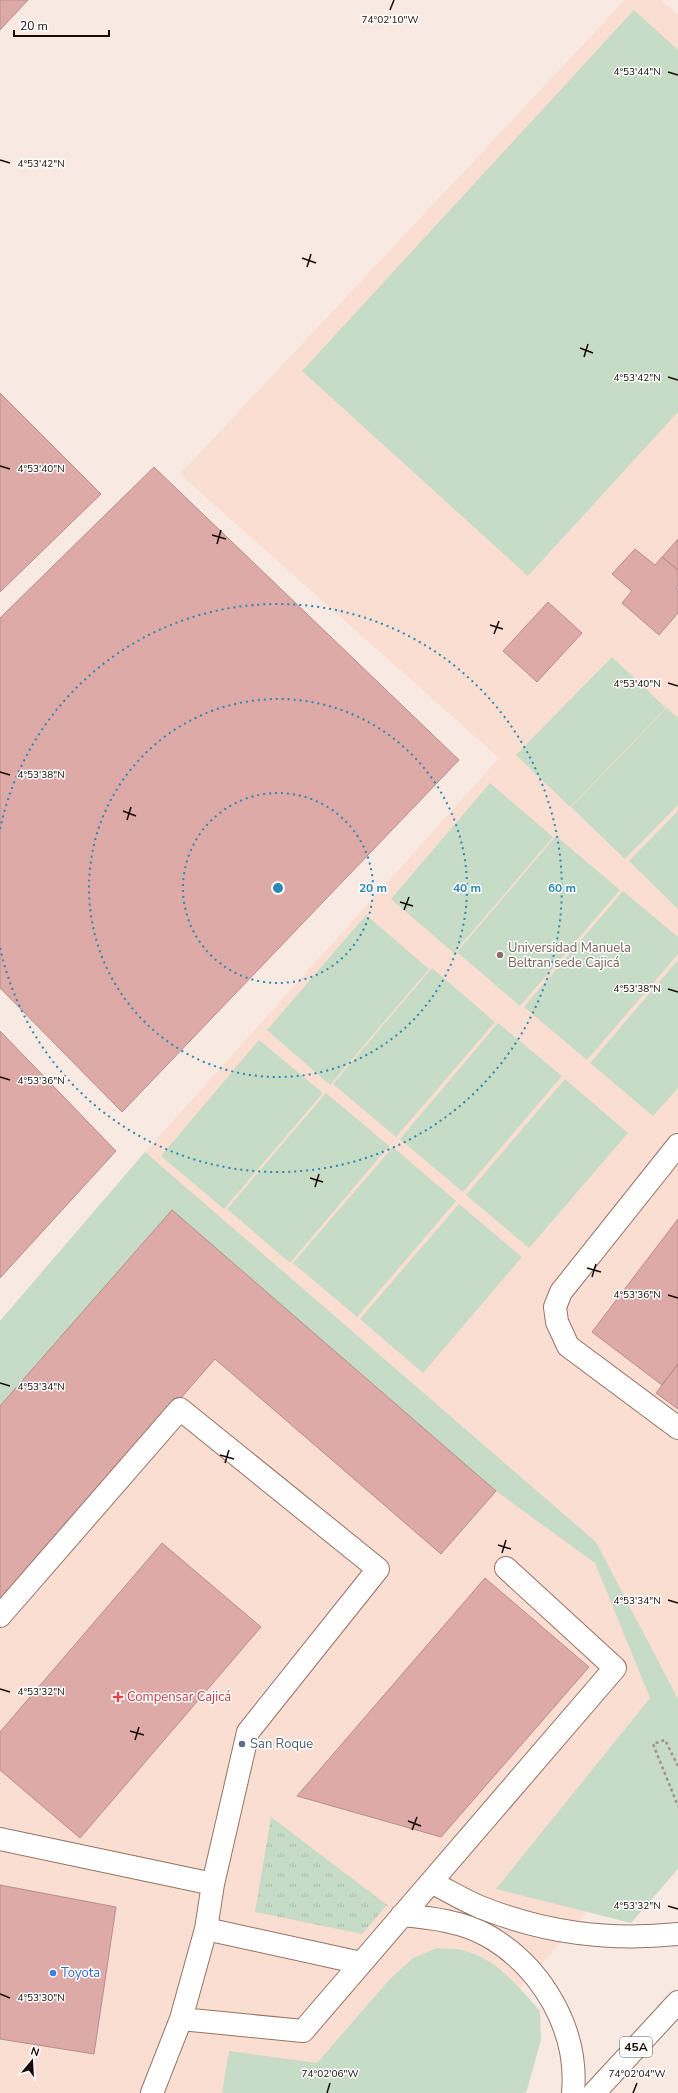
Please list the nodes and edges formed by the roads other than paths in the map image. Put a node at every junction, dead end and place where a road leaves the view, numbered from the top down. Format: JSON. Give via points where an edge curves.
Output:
{"nodes":[{"id":1,"x":678,"y":1145,"type":"edge"},
{"id":2,"x":678,"y":1428,"type":"edge"},
{"id":3,"x":506,"y":1568,"type":"dead end"},
{"id":4,"x":0,"y":1616,"type":"edge"},
{"id":5,"x":0,"y":1839,"type":"edge"},
{"id":6,"x":431,"y":1882,"type":"junction"},
{"id":7,"x":213,"y":1884,"type":"junction"},
{"id":8,"x":402,"y":1915,"type":"junction"},
{"id":9,"x":206,"y":1929,"type":"junction"},
{"id":10,"x":678,"y":1934,"type":"edge"},
{"id":11,"x":361,"y":1963,"type":"junction"},
{"id":12,"x":678,"y":2002,"type":"edge"},
{"id":13,"x":181,"y":2019,"type":"junction"},
{"id":14,"x":152,"y":2093,"type":"edge"},
{"id":15,"x":573,"y":2093,"type":"edge"},
{"id":16,"x":594,"y":2093,"type":"edge"}],
"edges":[{"from":1,"to":2,"type":"main road","via":[[561,1292],[555,1307],[557,1322],[568,1346]]},
{"from":3,"to":6,"type":"main road","via":[[614,1668]]},
{"from":4,"to":7,"type":"main road","via":[[180,1409],[378,1569],[248,1732]]},
{"from":5,"to":7,"type":"main road"},
{"from":6,"to":8,"type":"main road"},
{"from":6,"to":10,"type":"main road","via":[[479,1907],[531,1925],[586,1935],[640,1938]]},
{"from":7,"to":9,"type":"main road"},
{"from":8,"to":11,"type":"main road"},
{"from":8,"to":15,"type":"main road","via":[[446,1920],[487,1936],[522,1961],[549,1994],[568,2033],[575,2076]]},
{"from":9,"to":11,"type":"main road"},
{"from":9,"to":13,"type":"main road"},
{"from":11,"to":13,"type":"main road","via":[[303,2030]]},
{"from":12,"to":16,"type":"main road","number":"45A"},
{"from":13,"to":14,"type":"main road"}]}
